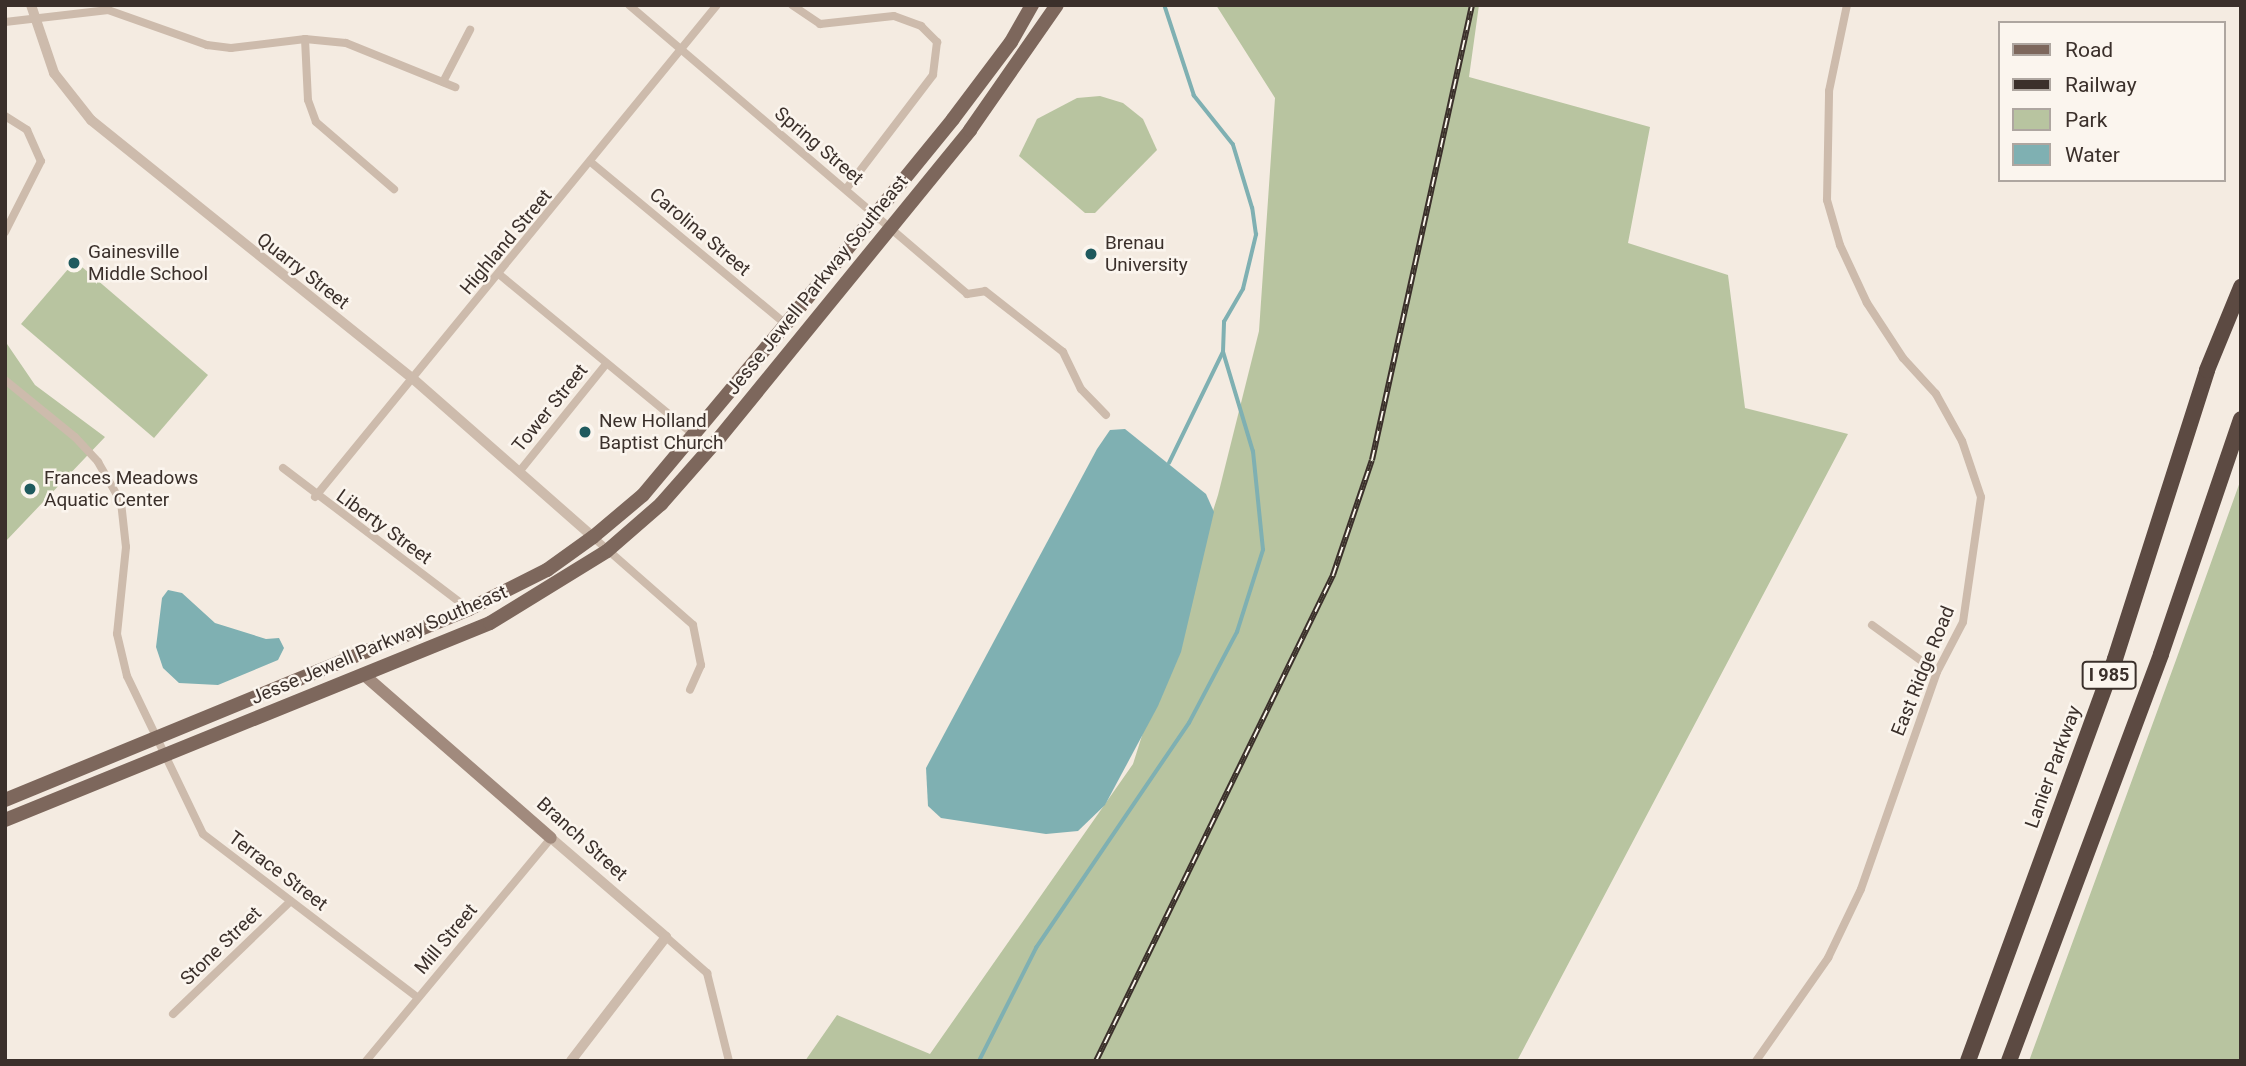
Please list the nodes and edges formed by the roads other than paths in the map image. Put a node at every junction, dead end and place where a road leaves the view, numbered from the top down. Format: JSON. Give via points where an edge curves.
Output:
{"nodes":[{"id":1,"x":629,"y":5,"type":"edge"},
{"id":2,"x":717,"y":5,"type":"edge"},
{"id":3,"x":792,"y":5,"type":"edge"},
{"id":4,"x":1032,"y":5,"type":"edge"},
{"id":5,"x":1057,"y":5,"type":"edge"},
{"id":6,"x":1847,"y":5,"type":"edge"},
{"id":7,"x":32,"y":11,"type":"edge"},
{"id":8,"x":5,"y":22,"type":"edge"},
{"id":9,"x":470,"y":30,"type":"dead end"},
{"id":10,"x":305,"y":39,"type":"junction"},
{"id":11,"x":679,"y":51,"type":"junction"},
{"id":12,"x":443,"y":82,"type":"junction"},
{"id":13,"x":455,"y":87,"type":"dead end"},
{"id":14,"x":5,"y":116,"type":"edge"},
{"id":15,"x":593,"y":164,"type":"junction"},
{"id":16,"x":394,"y":189,"type":"dead end"},
{"id":17,"x":846,"y":189,"type":"junction"},
{"id":18,"x":875,"y":213,"type":"junction"},
{"id":19,"x":887,"y":226,"type":"junction"},
{"id":20,"x":5,"y":232,"type":"edge"},
{"id":21,"x":500,"y":275,"type":"junction"},
{"id":22,"x":2241,"y":287,"type":"edge"},
{"id":23,"x":786,"y":324,"type":"junction"},
{"id":24,"x":606,"y":364,"type":"junction"},
{"id":25,"x":411,"y":377,"type":"junction"},
{"id":26,"x":5,"y":380,"type":"edge"},
{"id":27,"x":1106,"y":415,"type":"dead end"},
{"id":28,"x":2241,"y":419,"type":"edge"},
{"id":29,"x":694,"y":435,"type":"junction"},
{"id":30,"x":283,"y":468,"type":"dead end"},
{"id":31,"x":519,"y":472,"type":"junction"},
{"id":32,"x":316,"y":497,"type":"junction"},
{"id":33,"x":593,"y":537,"type":"junction"},
{"id":34,"x":607,"y":551,"type":"junction"},
{"id":35,"x":470,"y":609,"type":"junction"},
{"id":36,"x":1872,"y":625,"type":"dead end"},
{"id":37,"x":1937,"y":672,"type":"junction"},
{"id":38,"x":363,"y":674,"type":"junction"},
{"id":39,"x":690,"y":690,"type":"dead end"},
{"id":40,"x":154,"y":739,"type":"junction"},
{"id":41,"x":163,"y":758,"type":"junction"},
{"id":42,"x":5,"y":800,"type":"edge"},
{"id":43,"x":5,"y":820,"type":"edge"},
{"id":44,"x":551,"y":838,"type":"junction"},
{"id":45,"x":291,"y":901,"type":"junction"},
{"id":46,"x":666,"y":937,"type":"junction"},
{"id":47,"x":418,"y":998,"type":"junction"},
{"id":48,"x":173,"y":1014,"type":"dead end"},
{"id":49,"x":366,"y":1061,"type":"edge"},
{"id":50,"x":571,"y":1061,"type":"edge"},
{"id":51,"x":729,"y":1061,"type":"edge"},
{"id":52,"x":1756,"y":1061,"type":"edge"},
{"id":53,"x":1968,"y":1061,"type":"edge"},
{"id":54,"x":2009,"y":1061,"type":"edge"}],
"edges":[{"from":1,"to":11,"type":"street","name":"Spring Street"},
{"from":2,"to":11,"type":"street","name":"Highland Street"},
{"from":3,"to":17,"type":"street","via":[[820,24],[894,16],[922,26],[937,42],[933,75]]},
{"from":4,"to":18,"type":"main road","name":"Jesse Jewell Parkway Southeast","via":[[1012,42]]},
{"from":5,"to":19,"type":"main road","name":"Jesse Jewell Parkway Southeast","via":[[970,130]]},
{"from":6,"to":37,"type":"street","name":"East Ridge Road","via":[[1829,91],[1827,200],[1840,245],[1867,303],[1903,358],[1936,394],[1962,441],[1981,497],[1964,622]]},
{"from":7,"to":8,"type":"street"},
{"from":7,"to":10,"type":"street","via":[[108,10],[186,40],[231,48]]},
{"from":7,"to":25,"type":"street","name":"Quarry Street","via":[[54,73],[91,120]]},
{"from":9,"to":12,"type":"street"},
{"from":10,"to":12,"type":"street","via":[[345,43]]},
{"from":10,"to":16,"type":"street","via":[[308,100],[316,122]]},
{"from":11,"to":15,"type":"street","name":"Highland Street"},
{"from":11,"to":17,"type":"street","name":"Spring Street"},
{"from":12,"to":13,"type":"street"},
{"from":14,"to":20,"type":"street","via":[[27,130],[41,161]]},
{"from":15,"to":21,"type":"street","name":"Highland Street"},
{"from":15,"to":23,"type":"street","name":"Carolina Street"},
{"from":17,"to":18,"type":"street","name":"Spring Street"},
{"from":18,"to":19,"type":"street","name":"Spring Street"},
{"from":18,"to":23,"type":"main road","name":"Jesse Jewell Parkway Southeast"},
{"from":19,"to":27,"type":"street","name":"Spring Street","via":[[967,294],[985,291],[1063,352],[1081,388]]},
{"from":19,"to":34,"type":"main road","name":"Jesse Jewell Parkway Southeast","via":[[720,437],[661,504]]},
{"from":21,"to":24,"type":"street","name":"Tower Street"},
{"from":21,"to":25,"type":"street","name":"Highland Street"},
{"from":22,"to":53,"type":"highway","name":"Lanier Parkway","number":"I 985","via":[[2207,370],[2115,659]]},
{"from":23,"to":29,"type":"main road","name":"Jesse Jewell Parkway Southeast"},
{"from":24,"to":29,"type":"street","name":"Tower Street"},
{"from":24,"to":31,"type":"street","name":"Tower Street"},
{"from":25,"to":31,"type":"street","name":"Quarry Street"},
{"from":25,"to":32,"type":"street","name":"Highland Street"},
{"from":26,"to":40,"type":"street","name":"Terrace Street","via":[[75,437],[98,462],[121,502],[126,547],[117,635],[127,676]]},
{"from":28,"to":54,"type":"highway","number":"I 985","via":[[2161,654]]},
{"from":29,"to":33,"type":"main road","name":"Jesse Jewell Parkway Southeast","via":[[643,495]]},
{"from":30,"to":32,"type":"street","name":"Liberty Street"},
{"from":31,"to":33,"type":"street","name":"Quarry Street"},
{"from":32,"to":35,"type":"street","name":"Liberty Street"},
{"from":33,"to":34,"type":"street"},
{"from":33,"to":35,"type":"main road","name":"Jesse Jewell Parkway Southeast","via":[[547,570]]},
{"from":34,"to":38,"type":"main road","name":"Jesse Jewell Parkway Southeast","via":[[490,622]]},
{"from":34,"to":39,"type":"street","via":[[693,625],[701,665]]},
{"from":35,"to":40,"type":"main road","name":"Jesse Jewell Parkway Southeast"},
{"from":36,"to":37,"type":"street"},
{"from":37,"to":52,"type":"street","name":"East Ridge Road","via":[[1853,908],[1828,958]]},
{"from":38,"to":41,"type":"main road","name":"Jesse Jewell Parkway Southeast"},
{"from":38,"to":44,"type":"main road","name":"Branch Street"},
{"from":40,"to":41,"type":"street","name":"Terrace Street"},
{"from":40,"to":42,"type":"main road","name":"Jesse Jewell Parkway Southeast"},
{"from":41,"to":43,"type":"main road","name":"Jesse Jewell Parkway Southeast"},
{"from":41,"to":45,"type":"street","name":"Terrace Street","via":[[203,834]]},
{"from":44,"to":46,"type":"street","name":"Branch Street"},
{"from":44,"to":47,"type":"street","name":"Mill Street"},
{"from":45,"to":47,"type":"street","name":"Terrace Street"},
{"from":45,"to":48,"type":"street","name":"Stone Street"},
{"from":46,"to":50,"type":"street"},
{"from":46,"to":51,"type":"street","name":"Branch Street","via":[[707,973]]},
{"from":47,"to":49,"type":"street","name":"Mill Street"}]}
